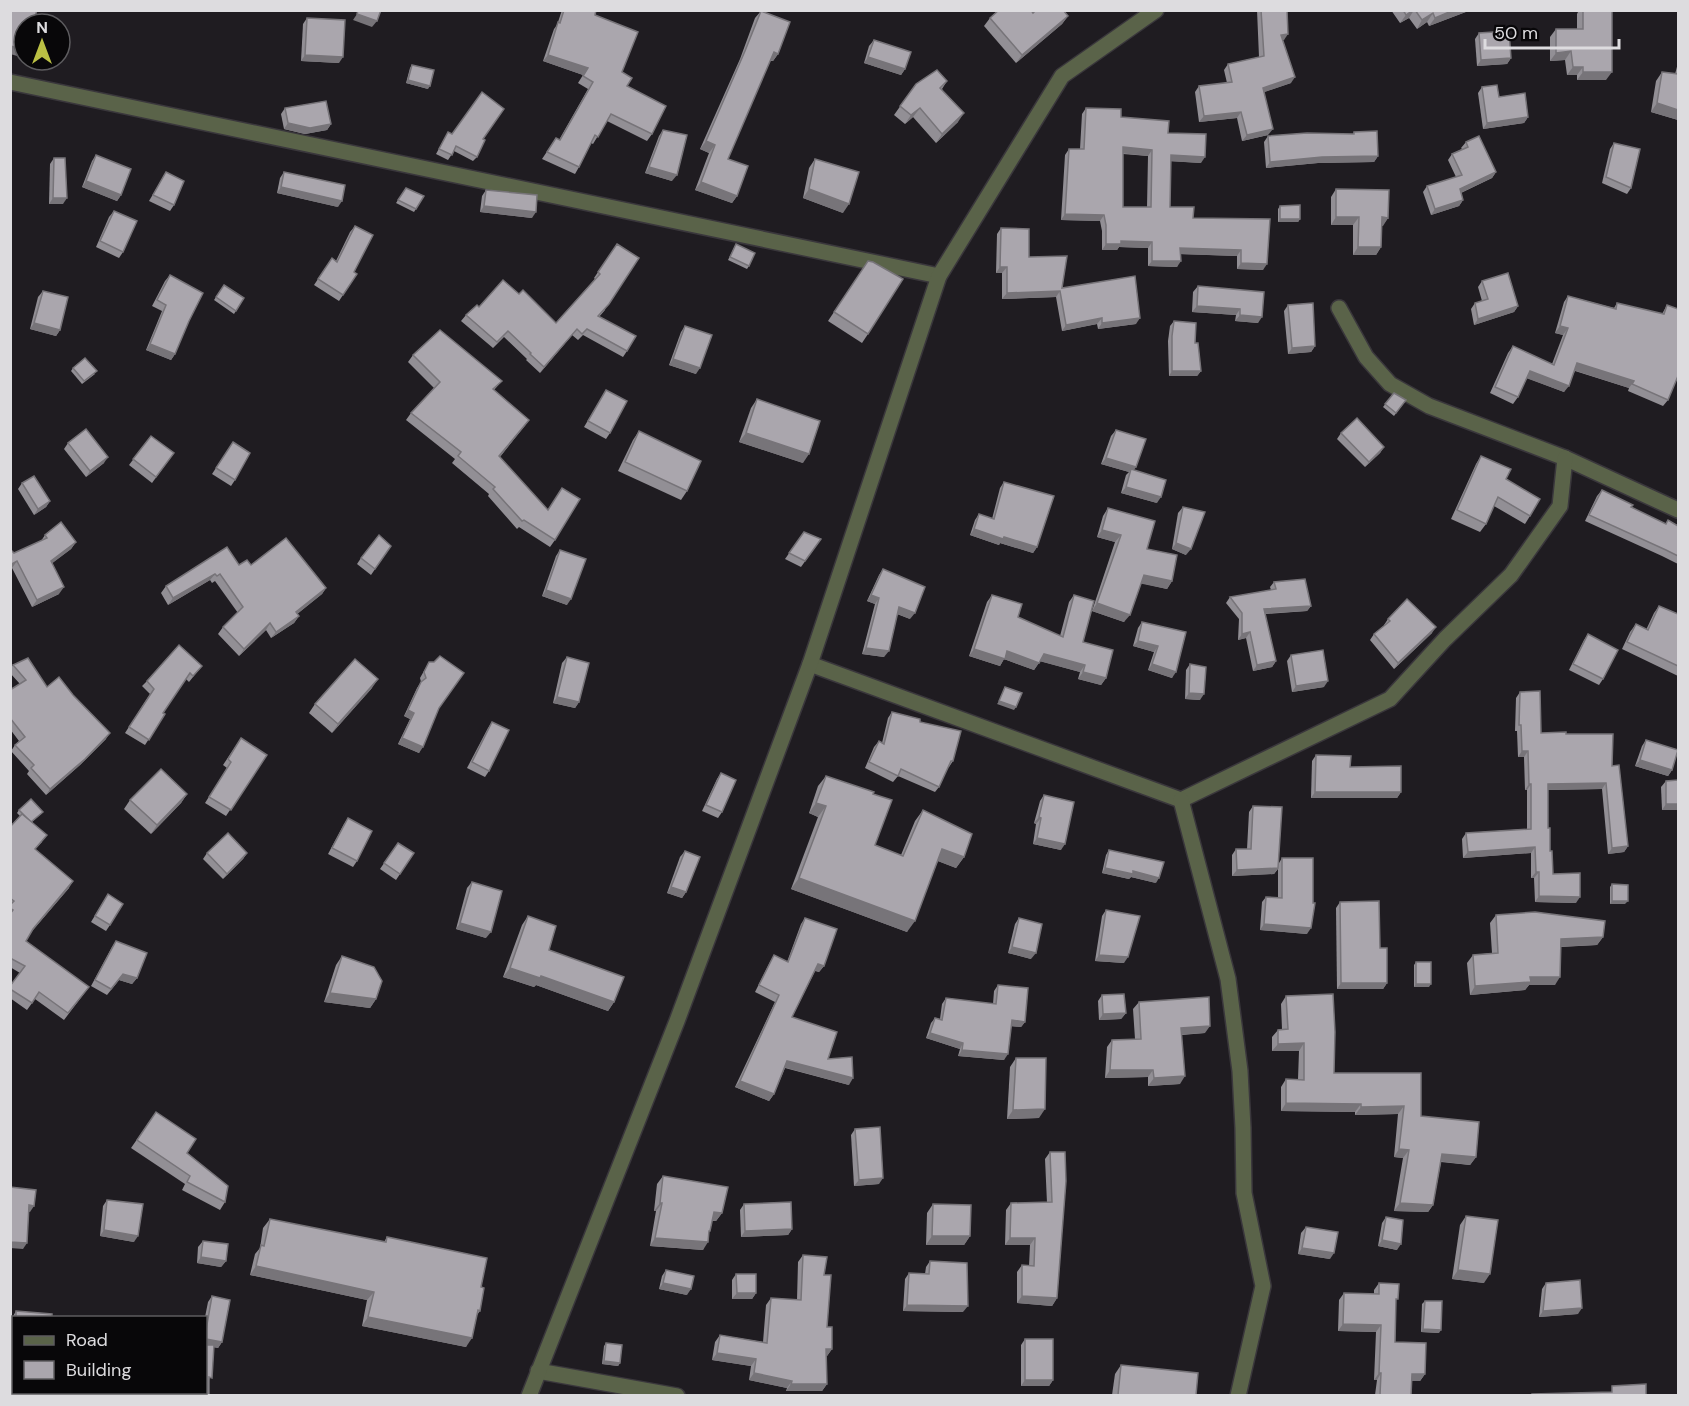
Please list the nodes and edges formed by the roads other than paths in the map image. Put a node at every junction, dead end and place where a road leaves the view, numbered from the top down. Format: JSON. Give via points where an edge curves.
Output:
{"nodes":[{"id":1,"x":1156,"y":10,"type":"edge"},
{"id":2,"x":10,"y":82,"type":"edge"},
{"id":3,"x":939,"y":276,"type":"junction"},
{"id":4,"x":1339,"y":308,"type":"dead end"},
{"id":5,"x":1565,"y":458,"type":"junction"},
{"id":6,"x":1678,"y":510,"type":"edge"},
{"id":7,"x":810,"y":664,"type":"junction"},
{"id":8,"x":1181,"y":800,"type":"junction"},
{"id":9,"x":538,"y":1371,"type":"junction"},
{"id":10,"x":529,"y":1395,"type":"edge"},
{"id":11,"x":677,"y":1395,"type":"edge"},
{"id":12,"x":1238,"y":1395,"type":"edge"}],
"edges":[{"from":1,"to":3,"type":"street","via":[[1062,76]]},
{"from":2,"to":3,"type":"street"},
{"from":3,"to":7,"type":"street"},
{"from":4,"to":5,"type":"street","via":[[1366,357],[1390,384],[1430,406]]},
{"from":5,"to":6,"type":"street"},
{"from":5,"to":8,"type":"street","via":[[1560,506],[1511,574],[1390,699]]},
{"from":7,"to":8,"type":"street"},
{"from":7,"to":9,"type":"street","via":[[676,1021]]},
{"from":8,"to":12,"type":"street","via":[[1228,979],[1240,1071],[1244,1193],[1263,1286]]},
{"from":9,"to":10,"type":"street"},
{"from":9,"to":11,"type":"street"}]}
